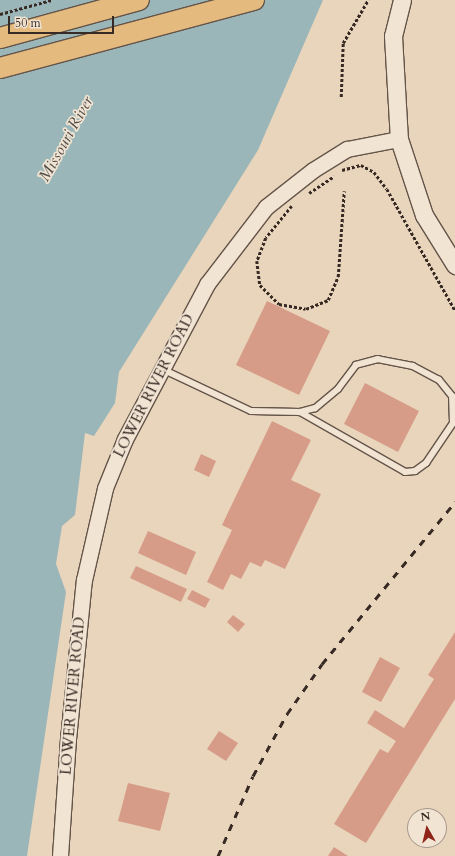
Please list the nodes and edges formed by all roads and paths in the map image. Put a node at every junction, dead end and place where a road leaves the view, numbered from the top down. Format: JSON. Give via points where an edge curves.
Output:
{"nodes":[{"id":1,"x":52,"y":0,"type":"edge"},
{"id":2,"x":139,"y":0,"type":"edge"},
{"id":3,"x":254,"y":0,"type":"edge"},
{"id":4,"x":368,"y":0,"type":"edge"},
{"id":5,"x":402,"y":0,"type":"edge"},
{"id":6,"x":0,"y":14,"type":"edge"},
{"id":7,"x":0,"y":38,"type":"edge"},
{"id":8,"x":0,"y":68,"type":"edge"},
{"id":9,"x":341,"y":97,"type":"dead end"},
{"id":10,"x":399,"y":139,"type":"junction"},
{"id":11,"x":344,"y":191,"type":"dead end"},
{"id":12,"x":306,"y":196,"type":"dead end"},
{"id":13,"x":294,"y":204,"type":"dead end"},
{"id":14,"x":455,"y":265,"type":"edge"},
{"id":15,"x":455,"y":310,"type":"edge"},
{"id":16,"x":162,"y":370,"type":"junction"},
{"id":17,"x":300,"y":412,"type":"junction"},
{"id":18,"x":60,"y":856,"type":"edge"}],
"edges":[{"from":1,"to":6,"type":"path"},
{"from":2,"to":7,"type":"highway"},
{"from":3,"to":8,"type":"highway"},
{"from":4,"to":9,"type":"path","via":[[343,43]]},
{"from":5,"to":10,"type":"main road","via":[[393,36]]},
{"from":10,"to":14,"type":"main road","via":[[424,215]]},
{"from":10,"to":16,"type":"street","name":"LOWER RIVER ROAD","via":[[346,149],[312,170],[266,207],[207,284]]},
{"from":11,"to":13,"type":"path","via":[[338,276],[328,300],[306,309],[279,304],[260,285],[257,261],[266,238]]},
{"from":12,"to":15,"type":"path","via":[[342,170],[361,166],[374,172],[387,190]]},
{"from":16,"to":17,"type":"lane","via":[[251,411]]},
{"from":16,"to":18,"type":"street","name":"LOWER RIVER ROAD","via":[[125,438],[105,488],[84,580],[68,739]]},
{"from":17,"to":17,"type":"lane","via":[[405,472],[415,471],[426,463],[453,423],[452,396],[439,380],[413,366],[378,359],[356,365],[338,389],[315,408]]}]}
